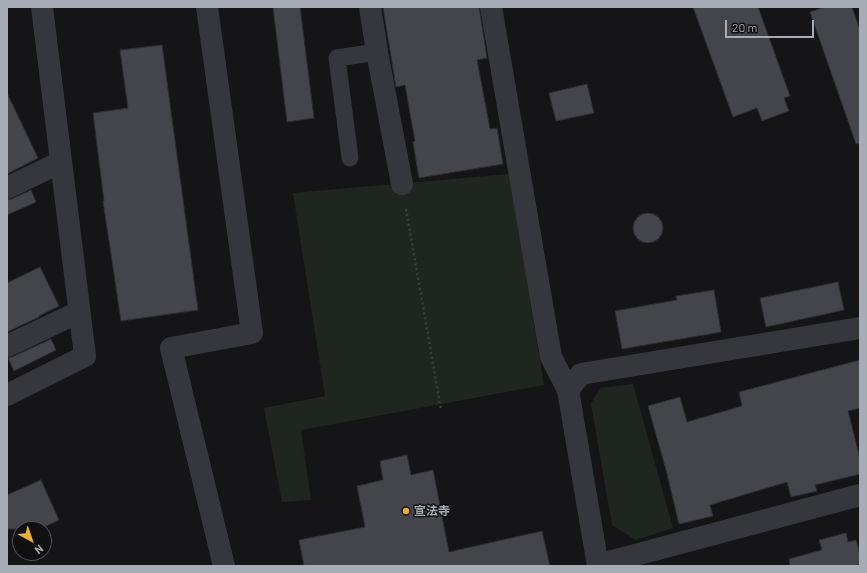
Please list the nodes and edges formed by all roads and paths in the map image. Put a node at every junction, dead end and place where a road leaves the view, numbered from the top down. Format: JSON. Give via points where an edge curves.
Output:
{"nodes":[{"id":1,"x":42,"y":7,"type":"edge"},
{"id":2,"x":207,"y":7,"type":"edge"},
{"id":3,"x":370,"y":7,"type":"edge"},
{"id":4,"x":491,"y":7,"type":"edge"},
{"id":5,"x":377,"y":52,"type":"junction"},
{"id":6,"x":350,"y":158,"type":"dead end"},
{"id":7,"x":61,"y":162,"type":"junction"},
{"id":8,"x":402,"y":184,"type":"joint"},
{"id":9,"x":7,"y":188,"type":"edge"},
{"id":10,"x":79,"y":312,"type":"junction"},
{"id":11,"x":860,"y":328,"type":"edge"},
{"id":12,"x":7,"y":346,"type":"edge"},
{"id":13,"x":568,"y":390,"type":"junction"},
{"id":14,"x":7,"y":395,"type":"edge"},
{"id":15,"x":441,"y":410,"type":"dead end"},
{"id":16,"x":860,"y":495,"type":"edge"},
{"id":17,"x":224,"y":566,"type":"edge"},
{"id":18,"x":598,"y":566,"type":"edge"}],
"edges":[{"from":1,"to":7,"type":"street"},
{"from":2,"to":17,"type":"street","via":[[252,333],[170,348]]},
{"from":3,"to":5,"type":"street"},
{"from":4,"to":13,"type":"street","via":[[551,357]]},
{"from":5,"to":6,"type":"lane","via":[[337,58]]},
{"from":5,"to":8,"type":"street"},
{"from":7,"to":9,"type":"street"},
{"from":7,"to":10,"type":"street"},
{"from":8,"to":15,"type":"path"},
{"from":10,"to":12,"type":"street"},
{"from":10,"to":14,"type":"street","via":[[84,356]]},
{"from":11,"to":13,"type":"street","via":[[581,374]]},
{"from":13,"to":18,"type":"street"},
{"from":16,"to":18,"type":"street"}]}
